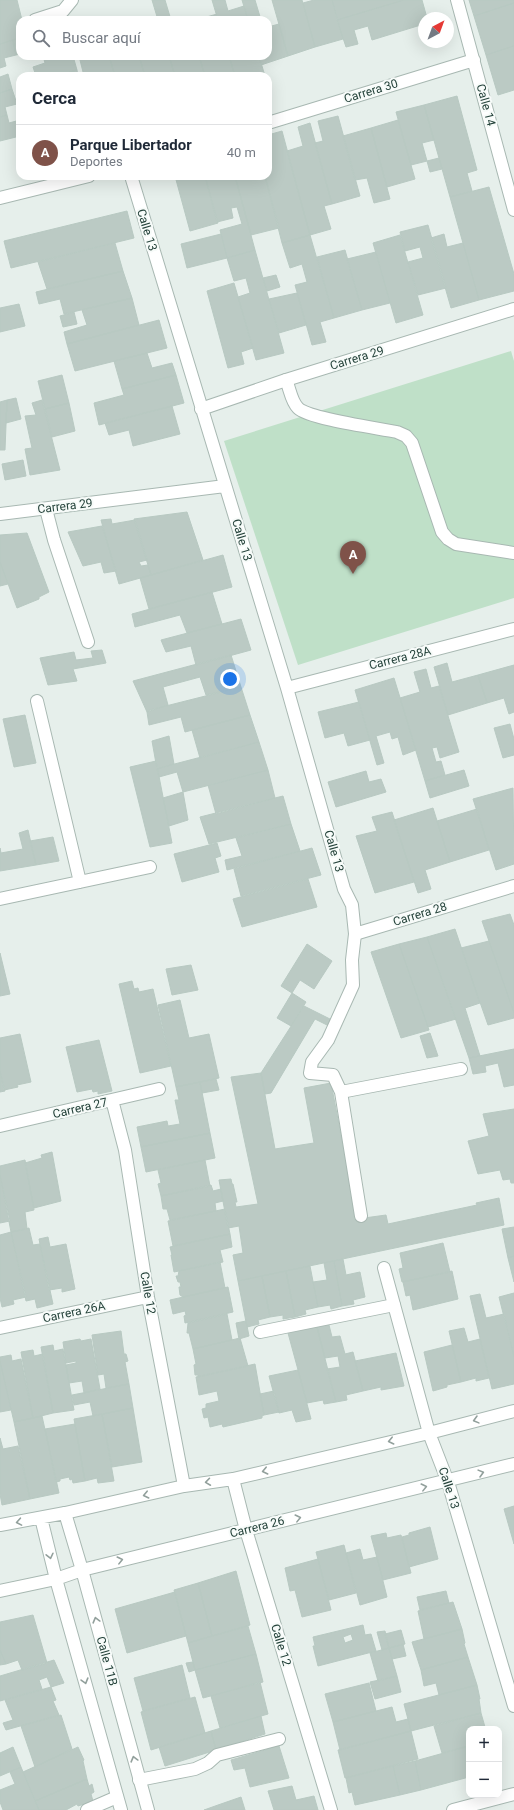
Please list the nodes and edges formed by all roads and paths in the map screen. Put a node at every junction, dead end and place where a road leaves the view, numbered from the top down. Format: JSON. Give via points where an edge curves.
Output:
{"nodes":[{"id":1,"x":72,"y":0,"type":"edge"},
{"id":2,"x":457,"y":0,"type":"edge"},
{"id":3,"x":47,"y":16,"type":"edge"},
{"id":4,"x":474,"y":60,"type":"junction"},
{"id":5,"x":272,"y":122,"type":"edge"},
{"id":6,"x":73,"y":180,"type":"edge"},
{"id":7,"x":132,"y":180,"type":"edge"},
{"id":8,"x":0,"y":198,"type":"edge"},
{"id":9,"x":514,"y":210,"type":"edge"},
{"id":10,"x":514,"y":309,"type":"edge"},
{"id":11,"x":286,"y":380,"type":"junction"},
{"id":12,"x":201,"y":409,"type":"junction"},
{"id":13,"x":226,"y":486,"type":"junction"},
{"id":14,"x":46,"y":509,"type":"junction"},
{"id":15,"x":0,"y":514,"type":"edge"},
{"id":16,"x":514,"y":553,"type":"edge"},
{"id":17,"x":514,"y":629,"type":"edge"},
{"id":18,"x":88,"y":642,"type":"dead end"},
{"id":19,"x":287,"y":688,"type":"junction"},
{"id":20,"x":37,"y":701,"type":"dead end"},
{"id":21,"x":150,"y":867,"type":"dead end"},
{"id":22,"x":80,"y":882,"type":"junction"},
{"id":23,"x":514,"y":886,"type":"edge"},
{"id":24,"x":0,"y":899,"type":"edge"},
{"id":25,"x":355,"y":934,"type":"junction"},
{"id":26,"x":461,"y":1069,"type":"dead end"},
{"id":27,"x":159,"y":1089,"type":"dead end"},
{"id":28,"x":341,"y":1092,"type":"junction"},
{"id":29,"x":112,"y":1100,"type":"junction"},
{"id":30,"x":0,"y":1126,"type":"edge"},
{"id":31,"x":361,"y":1216,"type":"dead end"},
{"id":32,"x":384,"y":1268,"type":"dead end"},
{"id":33,"x":148,"y":1297,"type":"junction"},
{"id":34,"x":394,"y":1305,"type":"junction"},
{"id":35,"x":0,"y":1328,"type":"edge"},
{"id":36,"x":260,"y":1332,"type":"dead end"},
{"id":37,"x":514,"y":1411,"type":"edge"},
{"id":38,"x":429,"y":1432,"type":"junction"},
{"id":39,"x":514,"y":1464,"type":"edge"},
{"id":40,"x":233,"y":1479,"type":"junction"},
{"id":41,"x":448,"y":1482,"type":"junction"},
{"id":42,"x":184,"y":1486,"type":"junction"},
{"id":43,"x":65,"y":1513,"type":"junction"},
{"id":44,"x":41,"y":1518,"type":"junction"},
{"id":45,"x":0,"y":1525,"type":"edge"},
{"id":46,"x":246,"y":1530,"type":"junction"},
{"id":47,"x":82,"y":1570,"type":"junction"},
{"id":48,"x":56,"y":1579,"type":"junction"},
{"id":49,"x":0,"y":1591,"type":"edge"},
{"id":50,"x":514,"y":1706,"type":"edge"},
{"id":51,"x":279,"y":1739,"type":"dead end"},
{"id":52,"x":140,"y":1780,"type":"junction"},
{"id":53,"x":514,"y":1794,"type":"edge"},
{"id":54,"x":117,"y":1797,"type":"junction"},
{"id":55,"x":87,"y":1810,"type":"edge"},
{"id":56,"x":121,"y":1810,"type":"edge"},
{"id":57,"x":148,"y":1810,"type":"edge"},
{"id":58,"x":330,"y":1810,"type":"edge"},
{"id":59,"x":453,"y":1810,"type":"edge"}],
"edges":[{"from":1,"to":3,"type":"street","via":[[63,11]]},
{"from":2,"to":4,"type":"street","name":"Calle 14"},
{"from":4,"to":5,"type":"street","name":"Carrera 30"},
{"from":4,"to":9,"type":"street","name":"Calle 14"},
{"from":6,"to":8,"type":"street"},
{"from":7,"to":12,"type":"street","name":"Calle 13"},
{"from":10,"to":11,"type":"street","name":"Carrera 29"},
{"from":11,"to":12,"type":"street","name":"Carrera 29"},
{"from":11,"to":16,"type":"street","via":[[294,402],[303,412],[406,436],[412,443],[442,532],[448,539],[456,544]]},
{"from":12,"to":13,"type":"street","name":"Calle 13"},
{"from":13,"to":14,"type":"street","name":"Carrera 29"},
{"from":13,"to":19,"type":"street","name":"Calle 13"},
{"from":14,"to":15,"type":"street","name":"Carrera 29"},
{"from":14,"to":18,"type":"street"},
{"from":17,"to":19,"type":"street","name":"Carrera 28A"},
{"from":19,"to":25,"type":"street","name":"Calle 13","via":[[344,889],[352,905]]},
{"from":20,"to":22,"type":"street"},
{"from":21,"to":22,"type":"street"},
{"from":22,"to":24,"type":"street"},
{"from":23,"to":25,"type":"street","name":"Carrera 28"},
{"from":25,"to":28,"type":"street","via":[[353,985],[328,1040],[312,1062],[310,1073],[333,1075]]},
{"from":26,"to":28,"type":"street"},
{"from":27,"to":29,"type":"street","name":"Carrera 27"},
{"from":28,"to":31,"type":"street"},
{"from":29,"to":30,"type":"street","name":"Carrera 27"},
{"from":29,"to":33,"type":"street","name":"Calle 12","via":[[125,1150]]},
{"from":32,"to":34,"type":"street","name":"Calle 13"},
{"from":33,"to":35,"type":"street","name":"Carrera 26A"},
{"from":33,"to":42,"type":"street","name":"Calle 12"},
{"from":34,"to":36,"type":"street"},
{"from":34,"to":38,"type":"street","name":"Calle 13"},
{"from":37,"to":38,"type":"street","one_way":true},
{"from":38,"to":40,"type":"street","one_way":true},
{"from":38,"to":41,"type":"street","name":"Calle 13"},
{"from":41,"to":39,"type":"street","name":"Carrera 26","one_way":true},
{"from":40,"to":42,"type":"street","one_way":true},
{"from":40,"to":46,"type":"street","name":"Calle 12"},
{"from":46,"to":41,"type":"street","name":"Carrera 26","one_way":true},
{"from":41,"to":50,"type":"street","name":"Calle 13"},
{"from":42,"to":43,"type":"street","one_way":true},
{"from":43,"to":44,"type":"street"},
{"from":43,"to":47,"type":"street","name":"Calle 11B"},
{"from":44,"to":45,"type":"street","one_way":true},
{"from":44,"to":48,"type":"street","one_way":true},
{"from":47,"to":46,"type":"street","name":"Carrera 26","one_way":true},
{"from":46,"to":58,"type":"street","name":"Calle 12"},
{"from":47,"to":48,"type":"street","name":"Carrera 26"},
{"from":52,"to":47,"type":"street","name":"Calle 11B","one_way":true},
{"from":48,"to":49,"type":"street","name":"Carrera 26"},
{"from":48,"to":54,"type":"street","one_way":true},
{"from":51,"to":52,"type":"street","via":[[217,1756],[195,1769]]},
{"from":52,"to":57,"type":"street","name":"Calle 11B"},
{"from":53,"to":59,"type":"street"},
{"from":54,"to":55,"type":"street"},
{"from":54,"to":56,"type":"street"}]}
